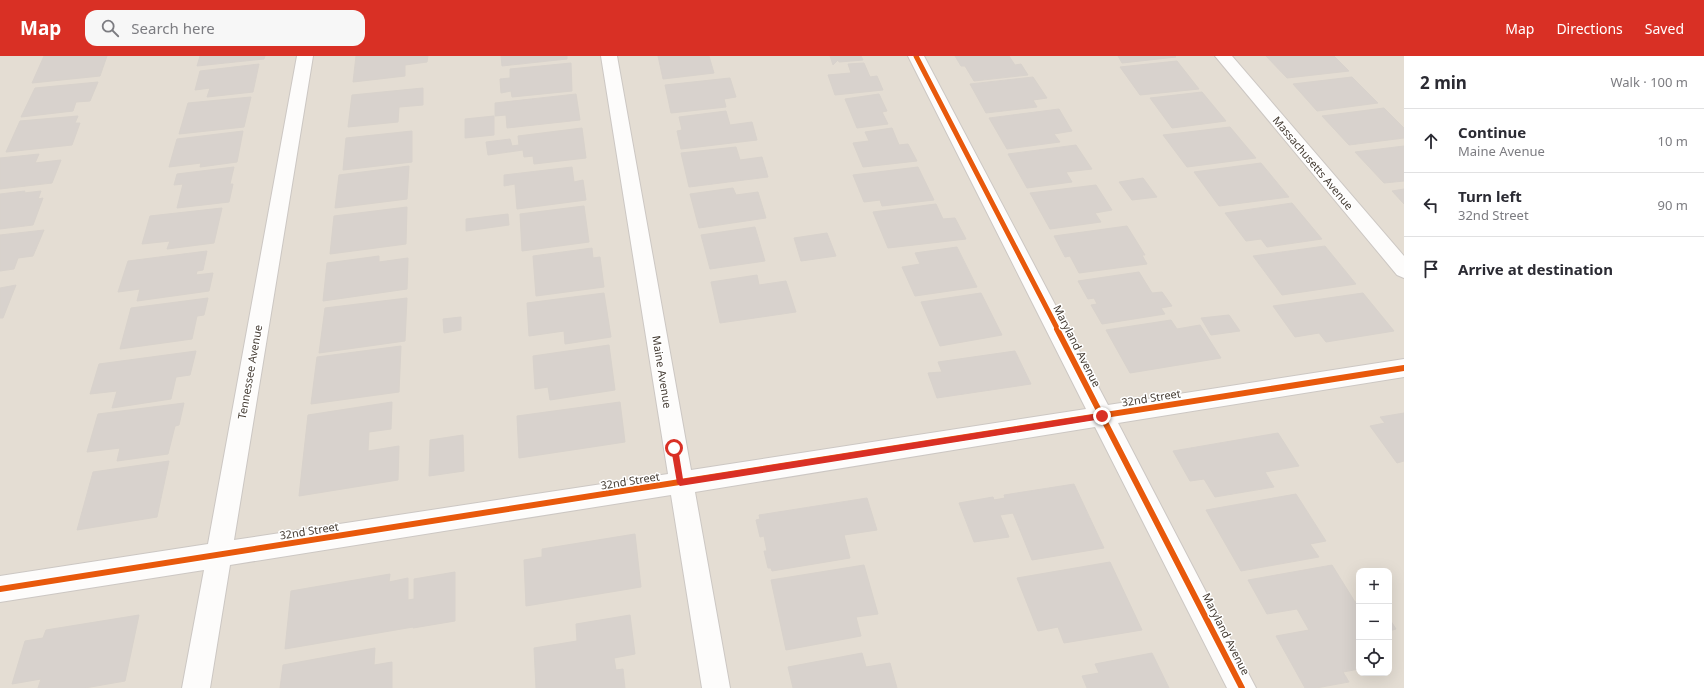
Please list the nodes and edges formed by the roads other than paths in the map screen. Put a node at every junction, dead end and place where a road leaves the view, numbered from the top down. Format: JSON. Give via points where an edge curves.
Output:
{"nodes":[{"id":1,"x":305,"y":56,"type":"edge"},
{"id":2,"x":609,"y":56,"type":"edge"},
{"id":3,"x":916,"y":56,"type":"edge"},
{"id":4,"x":1222,"y":56,"type":"edge"},
{"id":5,"x":1404,"y":270,"type":"edge"},
{"id":6,"x":1404,"y":368,"type":"edge"},
{"id":7,"x":1102,"y":416,"type":"junction"},
{"id":8,"x":680,"y":483,"type":"junction"},
{"id":9,"x":218,"y":555,"type":"junction"},
{"id":10,"x":0,"y":589,"type":"edge"},
{"id":11,"x":196,"y":688,"type":"edge"},
{"id":12,"x":716,"y":688,"type":"edge"},
{"id":13,"x":1242,"y":688,"type":"edge"}],
"edges":[{"from":1,"to":9,"type":"street","name":"Tennessee Avenue"},
{"from":2,"to":8,"type":"street","name":"Maine Avenue"},
{"from":3,"to":7,"type":"street","name":"Maryland Avenue"},
{"from":4,"to":5,"type":"street","name":"Massachusetts Avenue"},
{"from":6,"to":7,"type":"street","name":"32nd Street"},
{"from":7,"to":8,"type":"street","name":"32nd Street"},
{"from":7,"to":13,"type":"street","name":"Maryland Avenue"},
{"from":8,"to":9,"type":"street","name":"32nd Street"},
{"from":8,"to":12,"type":"street","name":"Maine Avenue"},
{"from":9,"to":10,"type":"street","name":"32nd Street"},
{"from":9,"to":11,"type":"street","name":"Tennessee Avenue"}]}
